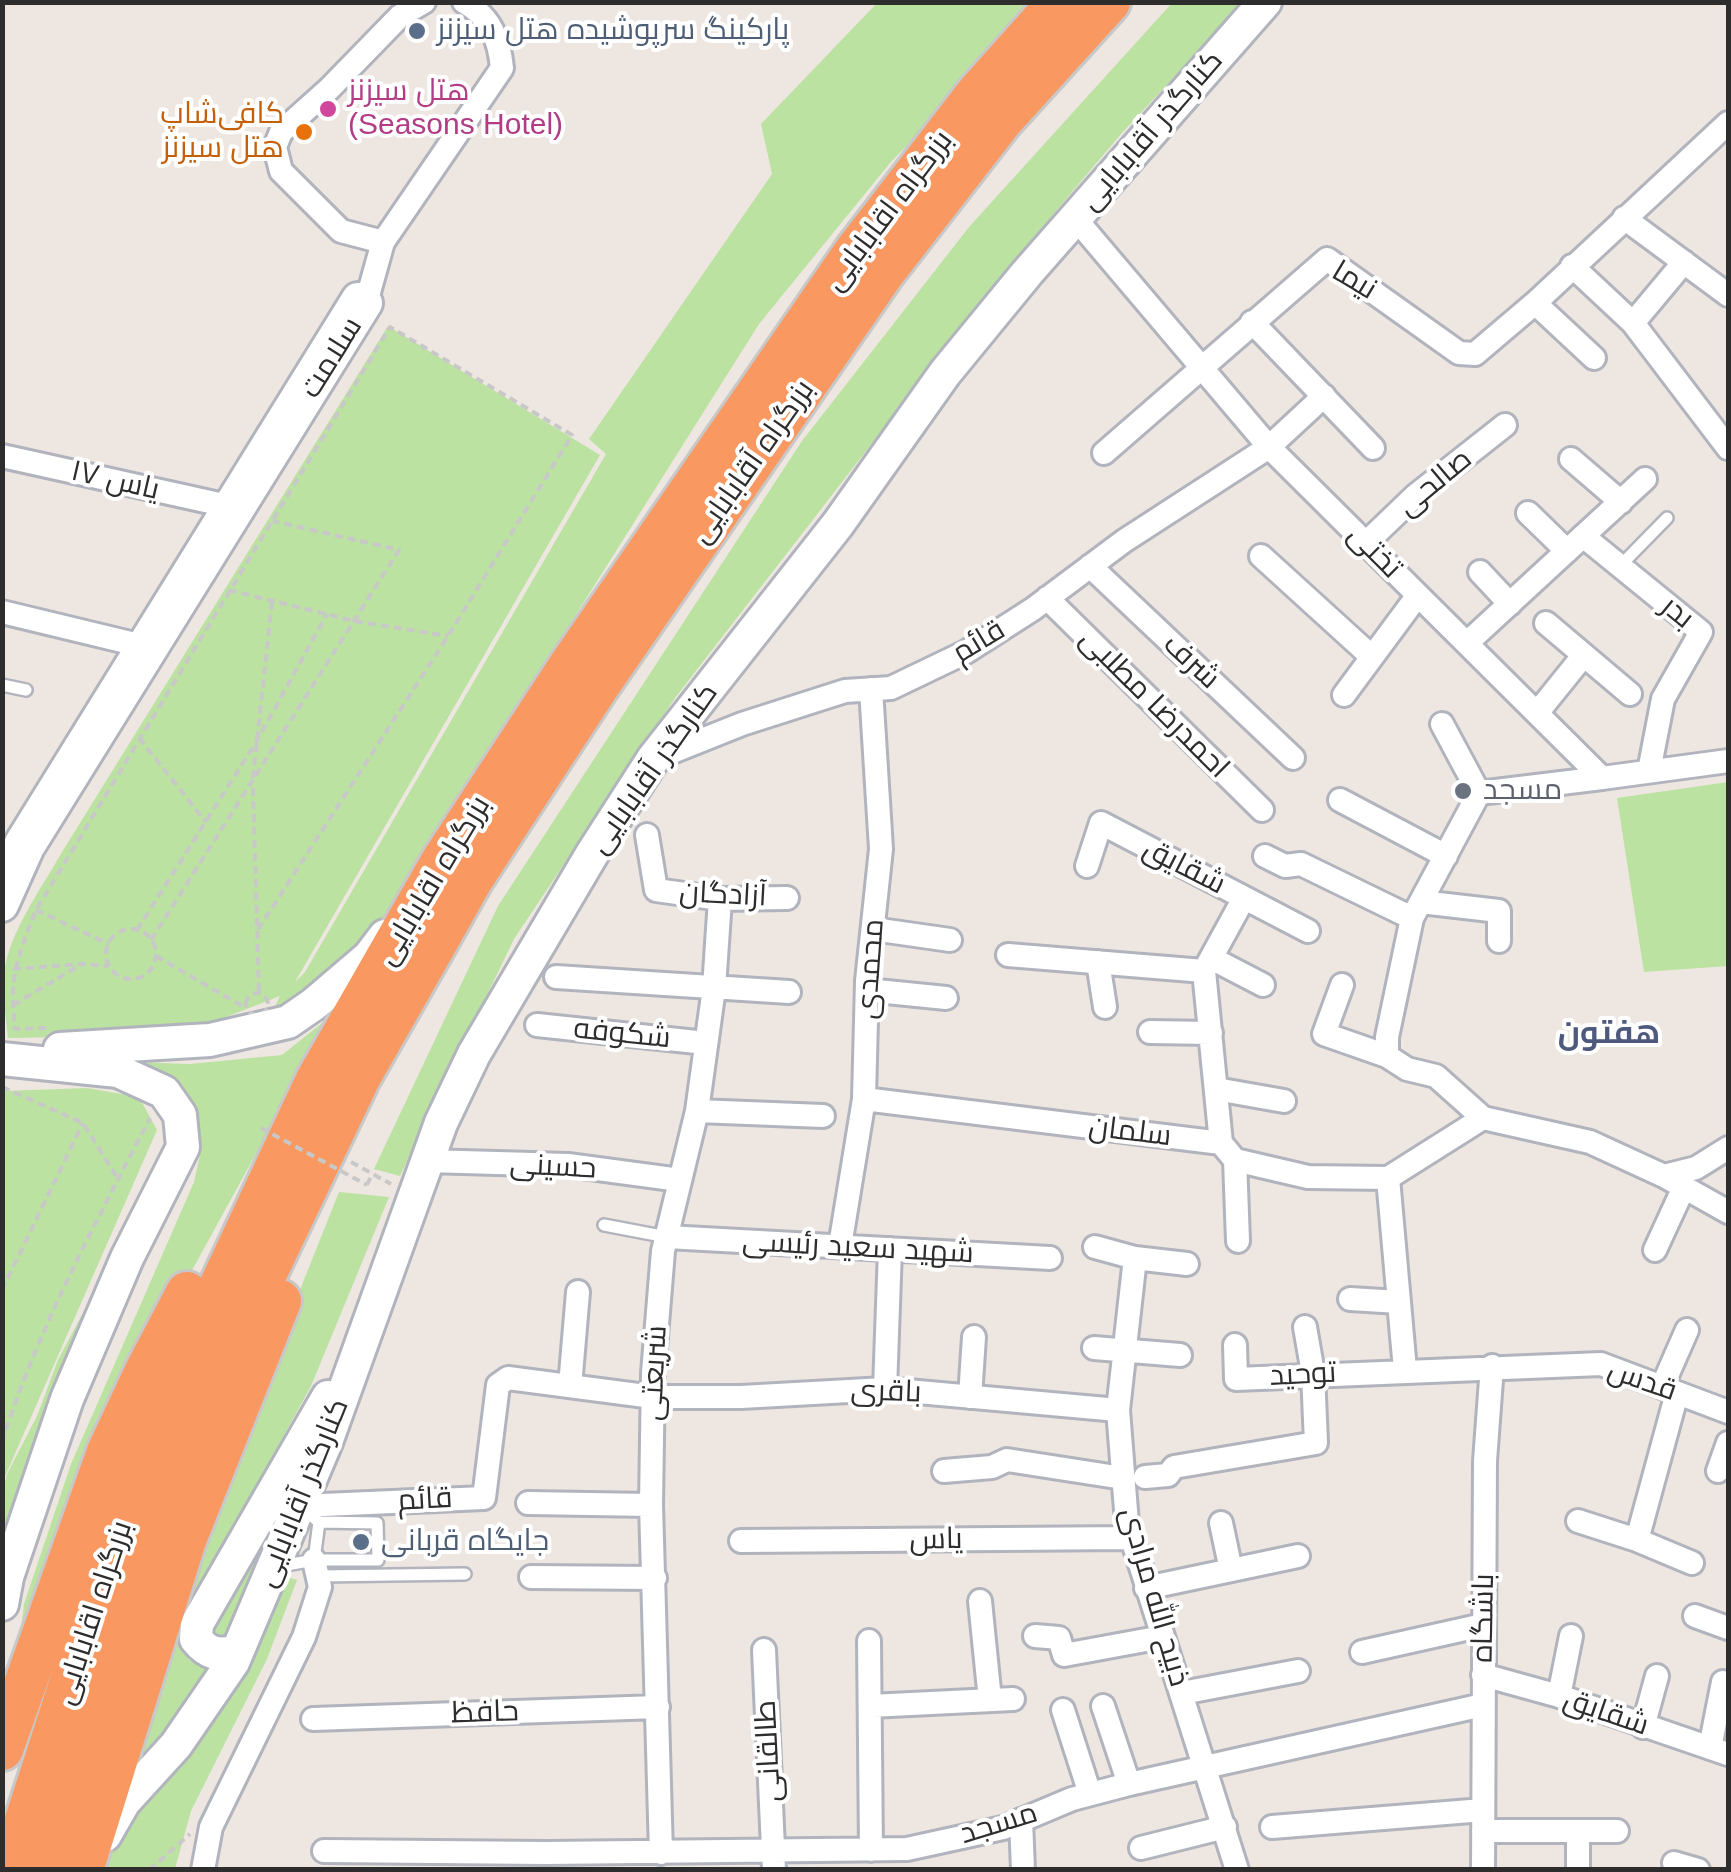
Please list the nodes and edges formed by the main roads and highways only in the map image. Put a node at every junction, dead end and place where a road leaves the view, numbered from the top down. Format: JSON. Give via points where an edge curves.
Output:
{"nodes":[{"id":1,"x":1059,"y":2,"type":"edge"},
{"id":2,"x":1109,"y":2,"type":"edge"},
{"id":3,"x":1265,"y":2,"type":"edge"},
{"id":4,"x":438,"y":870,"type":"junction"},
{"id":5,"x":2,"y":885,"type":"edge"},
{"id":6,"x":2,"y":905,"type":"edge"},
{"id":7,"x":433,"y":948,"type":"junction"},
{"id":8,"x":7,"y":1047,"type":"edge"},
{"id":9,"x":317,"y":1080,"type":"junction"},
{"id":10,"x":364,"y":1338,"type":"junction"},
{"id":11,"x":2,"y":1604,"type":"edge"},
{"id":12,"x":237,"y":1651,"type":"junction"},
{"id":13,"x":2,"y":1750,"type":"edge"},
{"id":14,"x":10,"y":1870,"type":"edge"},
{"id":15,"x":46,"y":1870,"type":"edge"},
{"id":16,"x":84,"y":1870,"type":"edge"}],
"edges":[{"from":1,"to":4,"type":"highway","name":"بزرگراه اقابابایی","via":[[976,95],[855,252]]},
{"from":2,"to":7,"type":"highway","name":"بزرگراه آقابابایی","via":[[1001,122],[883,273],[598,686]]},
{"from":3,"to":10,"type":"main road","name":"کنارگذر آقابابایی","via":[[945,373],[838,524],[654,759],[474,1054],[426,1161]]},
{"from":4,"to":8,"type":"main road","via":[[369,957],[288,1022],[210,1040]]},
{"from":4,"to":9,"type":"highway","name":"بزرگراه اقابابایی"},
{"from":5,"to":6,"type":"main road","name":"سلامت","via":[[21,843],[366,291],[28,847]]},
{"from":7,"to":15,"type":"highway","name":"بزرگراه اقابابایی","via":[[360,1076],[211,1388],[147,1559]]},
{"from":7,"to":16,"type":"highway","via":[[354,1164],[186,1540]]},
{"from":8,"to":11,"type":"main road","via":[[118,1071],[164,1092],[180,1116],[183,1148],[67,1399]]},
{"from":9,"to":13,"type":"highway","via":[[264,1146],[146,1371],[102,1468]]},
{"from":9,"to":14,"type":"highway","name":"بزرگراه اقابابایی","via":[[179,1374],[114,1548]]},
{"from":10,"to":12,"type":"main road","name":"کنارگذر آقابابایی","via":[[310,1514],[273,1569]]},
{"from":10,"to":12,"type":"main road","via":[[196,1624],[206,1652]]},
{"from":12,"to":16,"type":"main road","name":"کنارگذر آقابابایی","via":[[176,1745],[124,1802]]}]}
